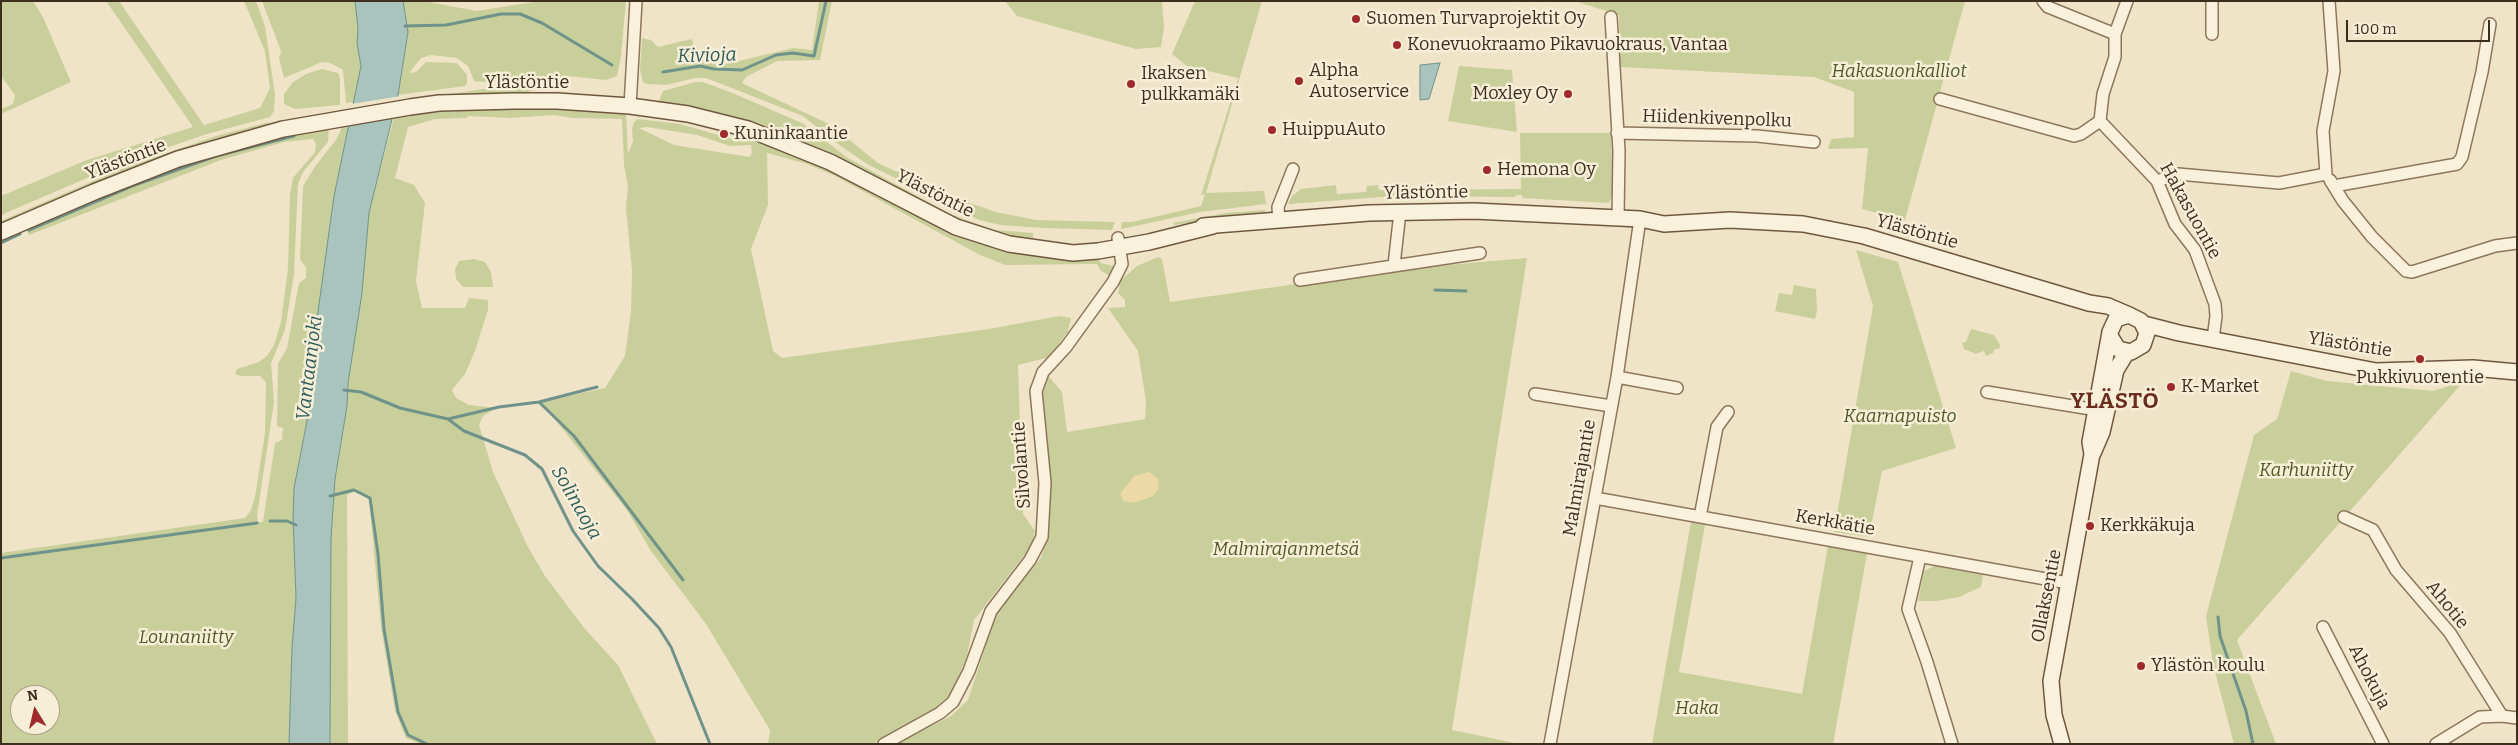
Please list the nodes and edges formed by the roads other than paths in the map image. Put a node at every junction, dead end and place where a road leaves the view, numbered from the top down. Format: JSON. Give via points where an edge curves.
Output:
{"nodes":[{"id":1,"x":636,"y":1,"type":"edge"},
{"id":2,"x":2043,"y":1,"type":"edge"},
{"id":3,"x":2127,"y":1,"type":"edge"},
{"id":4,"x":2212,"y":1,"type":"edge"},
{"id":5,"x":2329,"y":1,"type":"edge"},
{"id":6,"x":1611,"y":17,"type":"dead end"},
{"id":7,"x":2490,"y":24,"type":"dead end"},
{"id":8,"x":2115,"y":34,"type":"junction"},
{"id":9,"x":2212,"y":34,"type":"dead end"},
{"id":10,"x":1940,"y":99,"type":"dead end"},
{"id":11,"x":630,"y":106,"type":"junction"},
{"id":12,"x":2100,"y":121,"type":"junction"},
{"id":13,"x":1617,"y":133,"type":"junction"},
{"id":14,"x":1814,"y":142,"type":"dead end"},
{"id":15,"x":1293,"y":169,"type":"dead end"},
{"id":16,"x":2326,"y":174,"type":"junction"},
{"id":17,"x":2157,"y":181,"type":"junction"},
{"id":18,"x":2334,"y":186,"type":"junction"},
{"id":19,"x":1400,"y":212,"type":"junction"},
{"id":20,"x":1618,"y":218,"type":"junction"},
{"id":21,"x":1640,"y":219,"type":"junction"},
{"id":22,"x":1279,"y":220,"type":"junction"},
{"id":23,"x":1,"y":232,"type":"edge"},
{"id":24,"x":1119,"y":243,"type":"junction"},
{"id":25,"x":2517,"y":243,"type":"edge"},
{"id":26,"x":1480,"y":253,"type":"dead end"},
{"id":27,"x":1394,"y":265,"type":"junction"},
{"id":28,"x":1300,"y":280,"type":"dead end"},
{"id":29,"x":2089,"y":303,"type":"junction"},
{"id":30,"x":2129,"y":315,"type":"junction"},
{"id":31,"x":2144,"y":324,"type":"junction"},
{"id":32,"x":2110,"y":332,"type":"junction"},
{"id":33,"x":2179,"y":333,"type":"junction"},
{"id":34,"x":2213,"y":338,"type":"junction"},
{"id":35,"x":2143,"y":345,"type":"junction"},
{"id":36,"x":2127,"y":352,"type":"junction"},
{"id":37,"x":2517,"y":372,"type":"edge"},
{"id":38,"x":1617,"y":378,"type":"junction"},
{"id":39,"x":1677,"y":388,"type":"dead end"},
{"id":40,"x":1987,"y":392,"type":"dead end"},
{"id":41,"x":1535,"y":394,"type":"dead end"},
{"id":42,"x":1611,"y":406,"type":"junction"},
{"id":43,"x":2101,"y":411,"type":"junction"},
{"id":44,"x":1728,"y":412,"type":"dead end"},
{"id":45,"x":1595,"y":498,"type":"junction"},
{"id":46,"x":1700,"y":517,"type":"junction"},
{"id":47,"x":2344,"y":517,"type":"dead end"},
{"id":48,"x":1920,"y":557,"type":"junction"},
{"id":49,"x":2068,"y":583,"type":"junction"},
{"id":50,"x":2323,"y":627,"type":"dead end"},
{"id":51,"x":2502,"y":716,"type":"junction"},
{"id":52,"x":2517,"y":718,"type":"edge"},
{"id":53,"x":884,"y":744,"type":"edge"},
{"id":54,"x":1550,"y":744,"type":"edge"},
{"id":55,"x":1952,"y":744,"type":"edge"},
{"id":56,"x":2062,"y":744,"type":"edge"},
{"id":57,"x":2383,"y":744,"type":"edge"},
{"id":58,"x":2436,"y":744,"type":"edge"}],
"edges":[{"from":1,"to":11,"type":"street"},
{"from":2,"to":8,"type":"street","via":[[2048,7]]},
{"from":3,"to":8,"type":"street"},
{"from":4,"to":9,"type":"street"},
{"from":5,"to":16,"type":"street","via":[[2334,71],[2323,131]]},
{"from":6,"to":13,"type":"street"},
{"from":7,"to":18,"type":"street","via":[[2462,157],[2456,164]]},
{"from":8,"to":12,"type":"street","via":[[2115,57],[2102,94]]},
{"from":10,"to":12,"type":"street","via":[[2074,136]]},
{"from":11,"to":23,"type":"main road","name":"Ylästöntie","via":[[514,101],[410,107],[330,119],[178,159]]},
{"from":11,"to":24,"type":"main road","name":"Ylästöntie","via":[[718,121],[773,138],[830,162],[956,227],[1009,244],[1046,249]]},
{"from":12,"to":17,"type":"street","name":"Hakasuontie"},
{"from":13,"to":14,"type":"street","name":"Hiidenkivenpolku","via":[[1757,136]]},
{"from":13,"to":20,"type":"street"},
{"from":15,"to":22,"type":"street","via":[[1278,207]]},
{"from":16,"to":17,"type":"street","via":[[2279,183],[2178,174]]},
{"from":16,"to":18,"type":"street"},
{"from":17,"to":34,"type":"street","name":"Hakasuontie","via":[[2175,224],[2200,260],[2215,304]]},
{"from":18,"to":25,"type":"street","via":[[2372,237],[2406,271]]},
{"from":19,"to":20,"type":"main road","name":"Ylästöntie","via":[[1474,211]]},
{"from":19,"to":22,"type":"main road","name":"Ylästöntie"},
{"from":19,"to":27,"type":"street"},
{"from":20,"to":21,"type":"main road","name":"Ylästöntie"},
{"from":21,"to":29,"type":"main road","name":"Ylästöntie","via":[[1687,214],[1831,228]]},
{"from":21,"to":38,"type":"street","name":"Malmirajantie"},
{"from":22,"to":24,"type":"main road","name":"Ylästöntie","via":[[1175,227]]},
{"from":24,"to":53,"type":"street","name":"Silvolantie","via":[[1122,264],[1113,282],[1066,347],[1043,372],[1036,391],[1044,483],[1042,537],[1030,560],[991,611],[969,671],[953,702],[940,713]]},
{"from":26,"to":27,"type":"street"},
{"from":27,"to":28,"type":"street"},
{"from":29,"to":30,"type":"main road","name":"Ylästöntie","via":[[2108,306]]},
{"from":29,"to":32,"type":"main road"},
{"from":30,"to":31,"type":"main road","name":"Ylästöntie","via":[[2139,318]]},
{"from":30,"to":32,"type":"main road","via":[[2119,317]]},
{"from":31,"to":33,"type":"main road","name":"Ylästöntie"},
{"from":31,"to":35,"type":"main road","via":[[2147,333]]},
{"from":32,"to":36,"type":"main road","via":[[2114,346]]},
{"from":32,"to":43,"type":"main road","name":"Ollaksentie"},
{"from":33,"to":34,"type":"main road","name":"Ylästöntie"},
{"from":33,"to":35,"type":"main road","name":"Ylästöntie"},
{"from":34,"to":37,"type":"main road","name":"Ylästöntie","via":[[2347,368],[2376,371],[2473,368]]},
{"from":35,"to":36,"type":"main road","name":"Ylästöntie"},
{"from":36,"to":43,"type":"main road","name":"Ollaksentie","via":[[2116,370]]},
{"from":38,"to":39,"type":"street"},
{"from":38,"to":42,"type":"street","name":"Malmirajantie"},
{"from":40,"to":43,"type":"street"},
{"from":41,"to":42,"type":"street"},
{"from":42,"to":45,"type":"street","name":"Malmirajantie"},
{"from":43,"to":49,"type":"main road","name":"Ollaksentie","via":[[2099,444],[2092,454]]},
{"from":44,"to":46,"type":"street","via":[[1717,427]]},
{"from":45,"to":46,"type":"street","name":"Kerkkätie"},
{"from":45,"to":54,"type":"street","name":"Malmirajantie"},
{"from":46,"to":48,"type":"street","name":"Kerkkätie"},
{"from":47,"to":51,"type":"street","name":"Ahotie","via":[[2373,530],[2396,570],[2450,633]]},
{"from":48,"to":49,"type":"street","name":"Kerkkätie"},
{"from":48,"to":55,"type":"street","via":[[1908,609]]},
{"from":49,"to":56,"type":"main road","name":"Ollaksentie","via":[[2052,681],[2054,714]]},
{"from":50,"to":57,"type":"street","name":"Ahokuja"},
{"from":51,"to":52,"type":"street"},
{"from":51,"to":58,"type":"street","via":[[2475,720]]}]}
